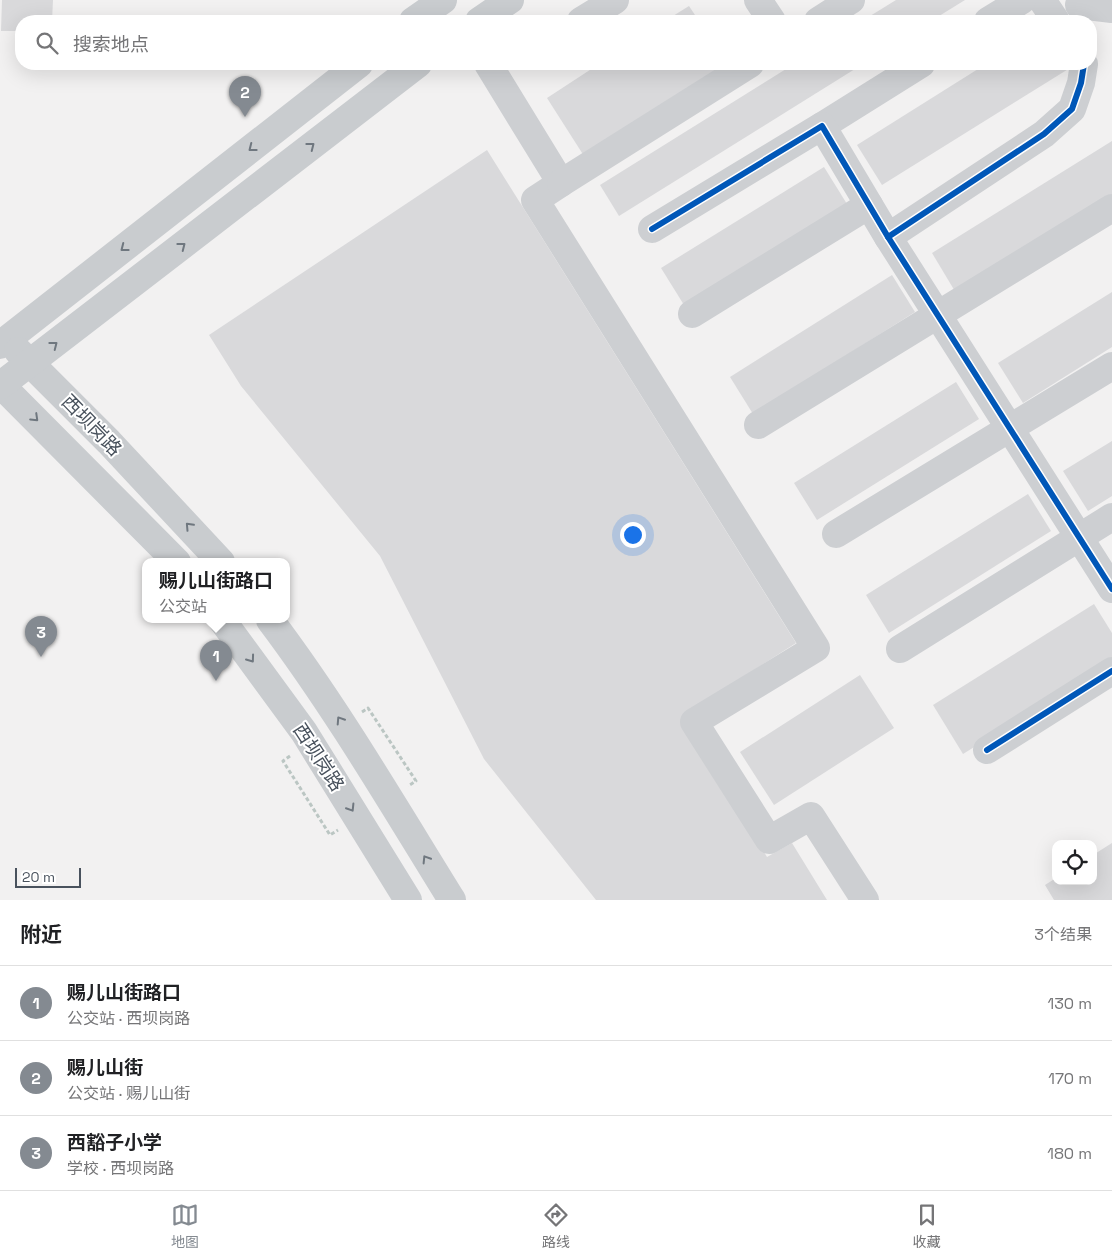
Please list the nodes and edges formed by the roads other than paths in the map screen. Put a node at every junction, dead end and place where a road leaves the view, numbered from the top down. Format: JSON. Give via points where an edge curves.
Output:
{"nodes":[{"id":1,"x":442,"y":0,"type":"edge"},
{"id":2,"x":510,"y":0,"type":"edge"},
{"id":3,"x":615,"y":0,"type":"edge"},
{"id":4,"x":758,"y":0,"type":"edge"},
{"id":5,"x":851,"y":0,"type":"edge"},
{"id":6,"x":1022,"y":0,"type":"edge"},
{"id":7,"x":1042,"y":0,"type":"edge"},
{"id":8,"x":1078,"y":9,"type":"edge"},
{"id":9,"x":1112,"y":9,"type":"edge"},
{"id":10,"x":421,"y":15,"type":"edge"},
{"id":11,"x":488,"y":15,"type":"edge"},
{"id":12,"x":591,"y":15,"type":"edge"},
{"id":13,"x":768,"y":15,"type":"edge"},
{"id":14,"x":827,"y":15,"type":"edge"},
{"id":15,"x":998,"y":15,"type":"edge"},
{"id":16,"x":1052,"y":15,"type":"edge"},
{"id":17,"x":351,"y":70,"type":"edge"},
{"id":18,"x":410,"y":70,"type":"edge"},
{"id":19,"x":500,"y":70,"type":"edge"},
{"id":20,"x":740,"y":70,"type":"edge"},
{"id":21,"x":911,"y":70,"type":"edge"},
{"id":22,"x":1083,"y":70,"type":"edge"},
{"id":23,"x":822,"y":126,"type":"junction"},
{"id":24,"x":561,"y":183,"type":"junction"},
{"id":25,"x":869,"y":205,"type":"junction"},
{"id":26,"x":1112,"y":208,"type":"edge"},
{"id":27,"x":652,"y":229,"type":"dead end"},
{"id":28,"x":888,"y":236,"type":"junction"},
{"id":29,"x":692,"y":314,"type":"dead end"},
{"id":30,"x":938,"y":315,"type":"junction"},
{"id":31,"x":2,"y":340,"type":"edge"},
{"id":32,"x":31,"y":362,"type":"junction"},
{"id":33,"x":1112,"y":366,"type":"edge"},
{"id":34,"x":0,"y":384,"type":"edge"},
{"id":35,"x":758,"y":425,"type":"dead end"},
{"id":36,"x":1010,"y":429,"type":"junction"},
{"id":37,"x":1112,"y":517,"type":"edge"},
{"id":38,"x":836,"y":534,"type":"dead end"},
{"id":39,"x":1079,"y":537,"type":"junction"},
{"id":40,"x":173,"y":558,"type":"edge"},
{"id":41,"x":217,"y":558,"type":"edge"},
{"id":42,"x":1112,"y":589,"type":"edge"},
{"id":43,"x":224,"y":623,"type":"edge"},
{"id":44,"x":272,"y":623,"type":"edge"},
{"id":45,"x":900,"y":649,"type":"dead end"},
{"id":46,"x":1112,"y":670,"type":"edge"},
{"id":47,"x":987,"y":750,"type":"dead end"},
{"id":48,"x":408,"y":900,"type":"edge"},
{"id":49,"x":452,"y":900,"type":"edge"},
{"id":50,"x":865,"y":900,"type":"edge"}],
"edges":[{"from":1,"to":10,"type":"main road"},
{"from":2,"to":11,"type":"main road"},
{"from":3,"to":12,"type":"street"},
{"from":4,"to":13,"type":"street"},
{"from":5,"to":14,"type":"street"},
{"from":6,"to":15,"type":"street"},
{"from":7,"to":16,"type":"street"},
{"from":8,"to":9,"type":"street"},
{"from":17,"to":31,"type":"main road","one_way":true},
{"from":32,"to":18,"type":"main road","one_way":true},
{"from":19,"to":24,"type":"street"},
{"from":20,"to":24,"type":"street"},
{"from":21,"to":23,"type":"street"},
{"from":22,"to":28,"type":"street","via":[[1072,109],[1044,134]]},
{"from":23,"to":25,"type":"street"},
{"from":23,"to":27,"type":"street"},
{"from":24,"to":50,"type":"street","via":[[535,200],[816,648],[694,722],[769,840],[811,816]]},
{"from":25,"to":28,"type":"street"},
{"from":25,"to":29,"type":"street"},
{"from":26,"to":30,"type":"street"},
{"from":28,"to":30,"type":"street"},
{"from":30,"to":35,"type":"street"},
{"from":30,"to":36,"type":"street"},
{"from":31,"to":32,"type":"main road","name":"西坝岗路"},
{"from":32,"to":34,"type":"main road"},
{"from":41,"to":32,"type":"main road","name":"西坝岗路","one_way":true},
{"from":33,"to":36,"type":"street"},
{"from":34,"to":40,"type":"main road","name":"西坝岗路","one_way":true},
{"from":36,"to":38,"type":"street"},
{"from":36,"to":39,"type":"street"},
{"from":37,"to":39,"type":"street"},
{"from":39,"to":42,"type":"street"},
{"from":39,"to":45,"type":"street"},
{"from":43,"to":48,"type":"main road","name":"西坝岗路","one_way":true,"via":[[304,732]]},
{"from":49,"to":44,"type":"main road","name":"西坝岗路","one_way":true,"via":[[343,724]]},
{"from":46,"to":47,"type":"street"}]}
